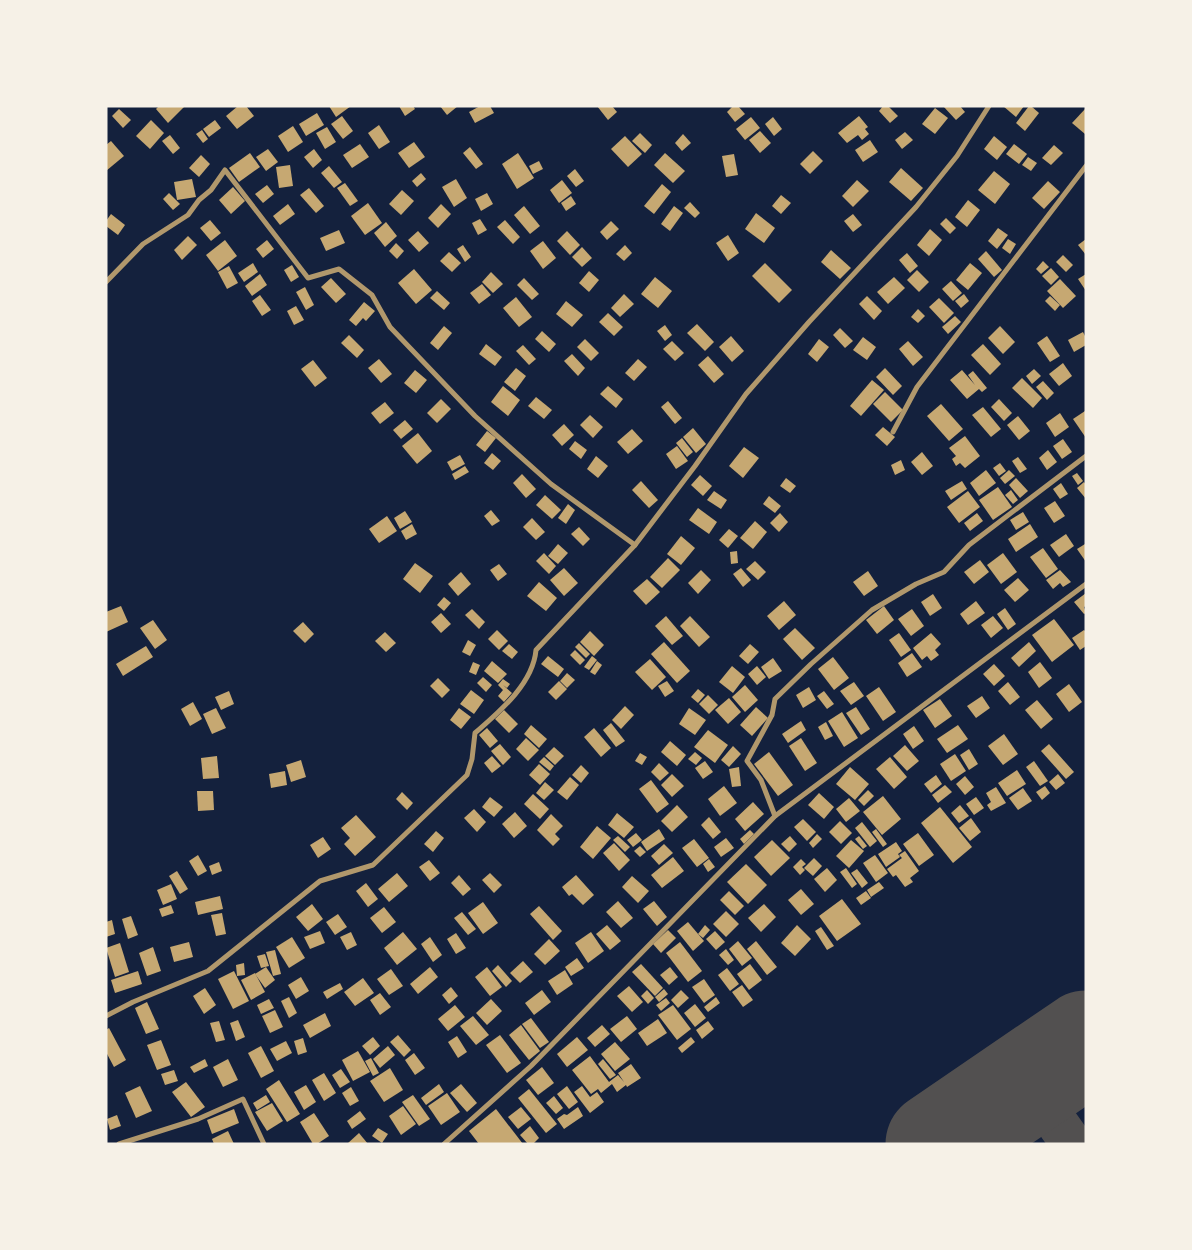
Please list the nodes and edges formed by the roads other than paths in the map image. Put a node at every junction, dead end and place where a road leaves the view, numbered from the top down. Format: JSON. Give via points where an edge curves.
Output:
{"nodes":[{"id":1,"x":989,"y":106,"type":"edge"},
{"id":2,"x":1086,"y":166,"type":"edge"},
{"id":3,"x":106,"y":282,"type":"edge"},
{"id":4,"x":892,"y":432,"type":"dead end"},
{"id":5,"x":1086,"y":456,"type":"edge"},
{"id":6,"x":635,"y":545,"type":"junction"},
{"id":7,"x":1086,"y":584,"type":"edge"},
{"id":8,"x":774,"y":816,"type":"junction"},
{"id":9,"x":106,"y":1016,"type":"edge"},
{"id":10,"x":119,"y":1144,"type":"edge"},
{"id":11,"x":264,"y":1144,"type":"edge"},
{"id":12,"x":444,"y":1144,"type":"edge"}],
"edges":[{"from":1,"to":6,"type":"street","via":[[957,156],[916,207],[746,394]]},
{"from":2,"to":4,"type":"street","via":[[917,387]]},
{"from":3,"to":6,"type":"street","via":[[143,244],[188,215],[225,170],[308,278],[339,269],[372,295],[390,327],[475,416],[551,484]]},
{"from":5,"to":8,"type":"street","via":[[969,545],[944,572],[872,610],[774,699],[772,715],[747,762],[760,780]]},
{"from":6,"to":9,"type":"street","via":[[536,650],[535,663],[509,703],[475,733],[467,775],[373,865],[320,881],[208,971]]},
{"from":7,"to":8,"type":"street"},
{"from":8,"to":12,"type":"street","via":[[532,1066]]},
{"from":10,"to":11,"type":"street","via":[[198,1119],[243,1099]]}]}
